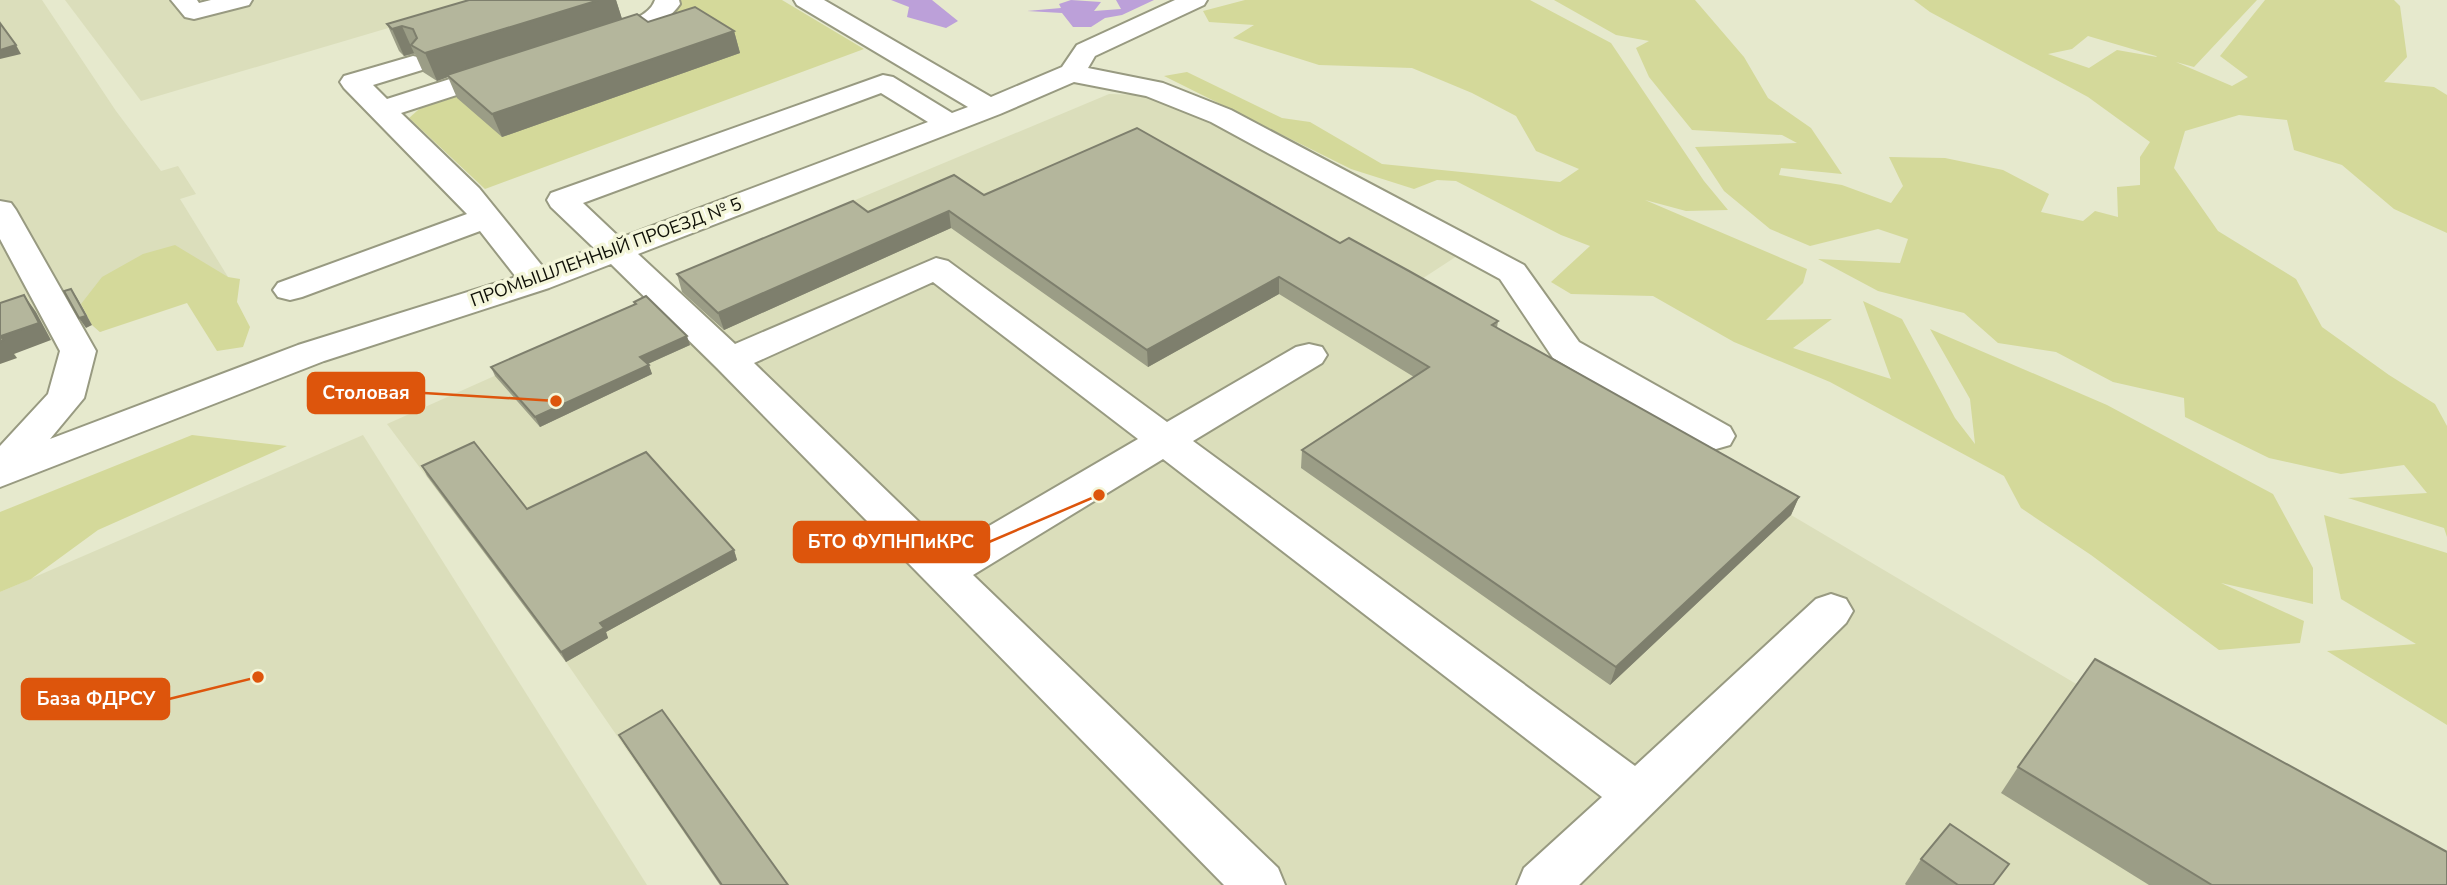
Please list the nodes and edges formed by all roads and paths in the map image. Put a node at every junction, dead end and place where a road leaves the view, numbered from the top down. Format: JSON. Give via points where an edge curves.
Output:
{"nodes":[{"id":1,"x":183,"y":0,"type":"edge"},
{"id":2,"x":240,"y":0,"type":"edge"},
{"id":3,"x":667,"y":0,"type":"edge"},
{"id":4,"x":806,"y":0,"type":"edge"},
{"id":5,"x":1195,"y":0,"type":"edge"},
{"id":6,"x":579,"y":47,"type":"edge"},
{"id":7,"x":376,"y":50,"type":"dead end"},
{"id":8,"x":1078,"y":62,"type":"junction"},
{"id":9,"x":526,"y":63,"type":"edge"},
{"id":10,"x":413,"y":64,"type":"edge"},
{"id":11,"x":354,"y":82,"type":"junction"},
{"id":12,"x":990,"y":108,"type":"junction"},
{"id":13,"x":383,"y":110,"type":"junction"},
{"id":14,"x":950,"y":123,"type":"junction"},
{"id":15,"x":0,"y":211,"type":"edge"},
{"id":16,"x":486,"y":218,"type":"junction"},
{"id":17,"x":615,"y":251,"type":"junction"},
{"id":18,"x":537,"y":281,"type":"junction"},
{"id":19,"x":290,"y":290,"type":"dead end"},
{"id":20,"x":1309,"y":355,"type":"dead end"},
{"id":21,"x":730,"y":360,"type":"junction"},
{"id":22,"x":1716,"y":436,"type":"dead end"},
{"id":23,"x":1167,"y":441,"type":"junction"},
{"id":24,"x":0,"y":472,"type":"edge"},
{"id":25,"x":944,"y":572,"type":"junction"},
{"id":26,"x":1831,"y":611,"type":"dead end"},
{"id":27,"x":1637,"y":795,"type":"junction"},
{"id":28,"x":1259,"y":885,"type":"edge"},
{"id":29,"x":1543,"y":885,"type":"edge"}],
"edges":[{"from":1,"to":2,"type":"street","via":[[194,12]]},
{"from":3,"to":6,"type":"street","via":[[657,16],[631,30]]},
{"from":4,"to":12,"type":"street"},
{"from":5,"to":8,"type":"street","name":"ПРОМЫШЛЕННЫЙ ПРОЕЗД № 5"},
{"from":7,"to":11,"type":"street","via":[[353,62]]},
{"from":8,"to":12,"type":"street","name":"ПРОМЫШЛЕННЫЙ ПРОЕЗД № 5"},
{"from":8,"to":22,"type":"street","via":[[1221,116],[1512,272],[1566,350]]},
{"from":9,"to":13,"type":"street"},
{"from":10,"to":11,"type":"street"},
{"from":11,"to":13,"type":"street"},
{"from":12,"to":14,"type":"street","name":"ПРОМЫШЛЕННЫЙ ПРОЕЗД № 5"},
{"from":13,"to":16,"type":"street"},
{"from":14,"to":17,"type":"street","name":"ПРОМЫШЛЕННЫЙ ПРОЕЗД № 5"},
{"from":14,"to":17,"type":"street","via":[[883,83],[562,200]]},
{"from":15,"to":24,"type":"street","via":[[78,351],[65,398]]},
{"from":16,"to":18,"type":"street"},
{"from":16,"to":19,"type":"street"},
{"from":17,"to":18,"type":"street","name":"ПРОМЫШЛЕННЫЙ ПРОЕЗД № 5"},
{"from":17,"to":21,"type":"street"},
{"from":18,"to":24,"type":"street","name":"ПРОМЫШЛЕННЫЙ ПРОЕЗД № 5","via":[[311,353]]},
{"from":20,"to":23,"type":"street"},
{"from":21,"to":23,"type":"street","via":[[936,268]]},
{"from":21,"to":25,"type":"street"},
{"from":23,"to":25,"type":"street"},
{"from":23,"to":27,"type":"street"},
{"from":25,"to":28,"type":"street"},
{"from":26,"to":27,"type":"street"},
{"from":27,"to":29,"type":"street"}]}
